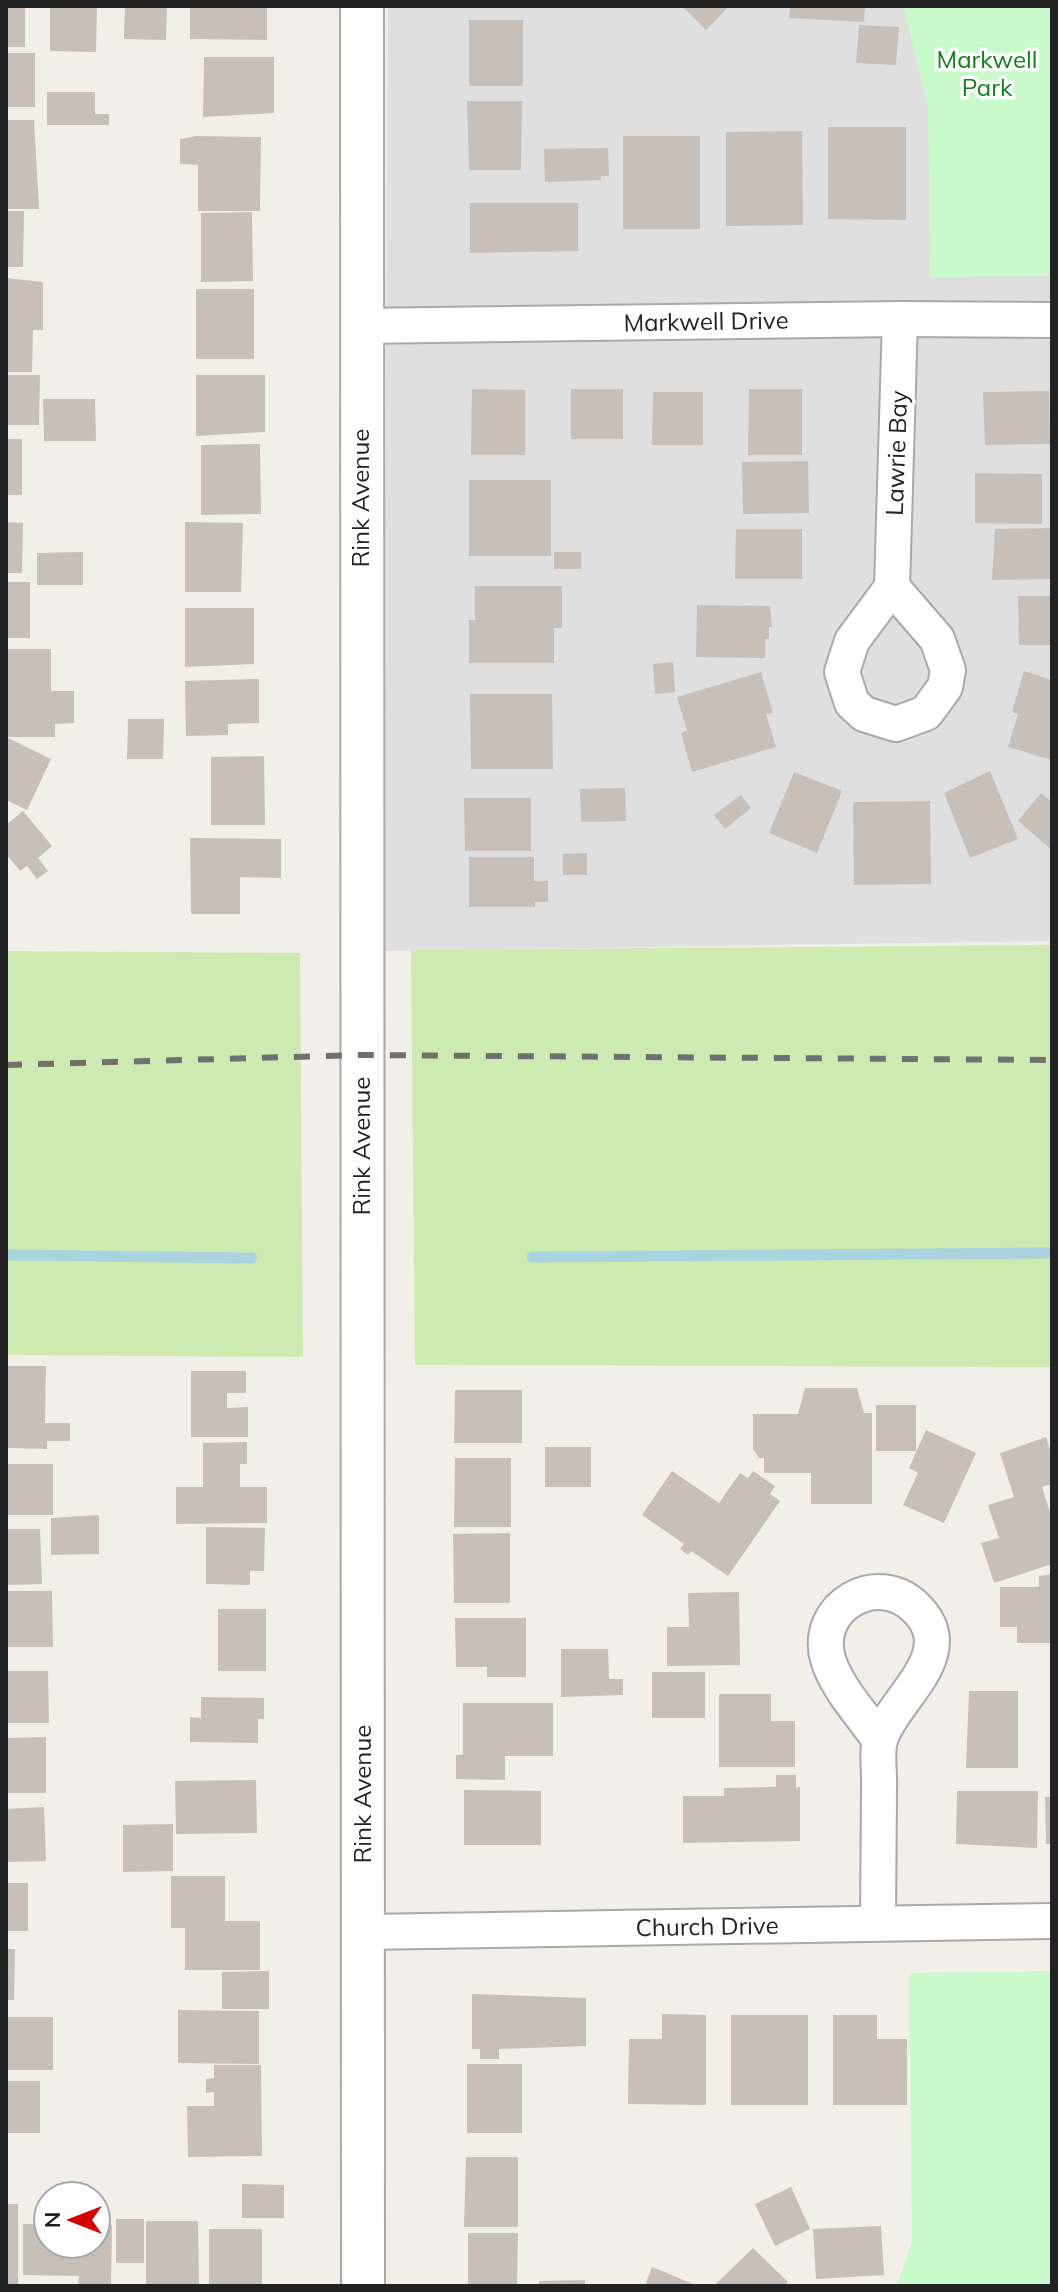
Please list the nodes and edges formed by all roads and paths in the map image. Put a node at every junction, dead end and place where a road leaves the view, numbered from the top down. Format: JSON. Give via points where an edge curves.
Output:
{"nodes":[{"id":1,"x":362,"y":6,"type":"edge"},
{"id":2,"x":900,"y":319,"type":"junction"},
{"id":3,"x":1052,"y":320,"type":"edge"},
{"id":4,"x":359,"y":326,"type":"junction"},
{"id":5,"x":892,"y":587,"type":"dead end"},
{"id":6,"x":880,"y":1740,"type":"dead end"},
{"id":7,"x":1052,"y":1921,"type":"edge"},
{"id":8,"x":878,"y":1922,"type":"junction"},
{"id":9,"x":362,"y":1932,"type":"junction"},
{"id":10,"x":363,"y":2286,"type":"edge"}],
"edges":[{"from":1,"to":4,"type":"street","name":"Rink Avenue"},
{"from":2,"to":3,"type":"street","name":"Markwell Drive"},
{"from":2,"to":4,"type":"street","name":"Markwell Drive"},
{"from":2,"to":5,"type":"street","name":"Lawrie Bay"},
{"from":4,"to":9,"type":"street","name":"Rink Avenue"},
{"from":6,"to":8,"type":"street"},
{"from":7,"to":8,"type":"street","name":"Church Drive"},
{"from":8,"to":9,"type":"street","name":"Church Drive"},
{"from":9,"to":10,"type":"street","name":"Rink Avenue"}]}
